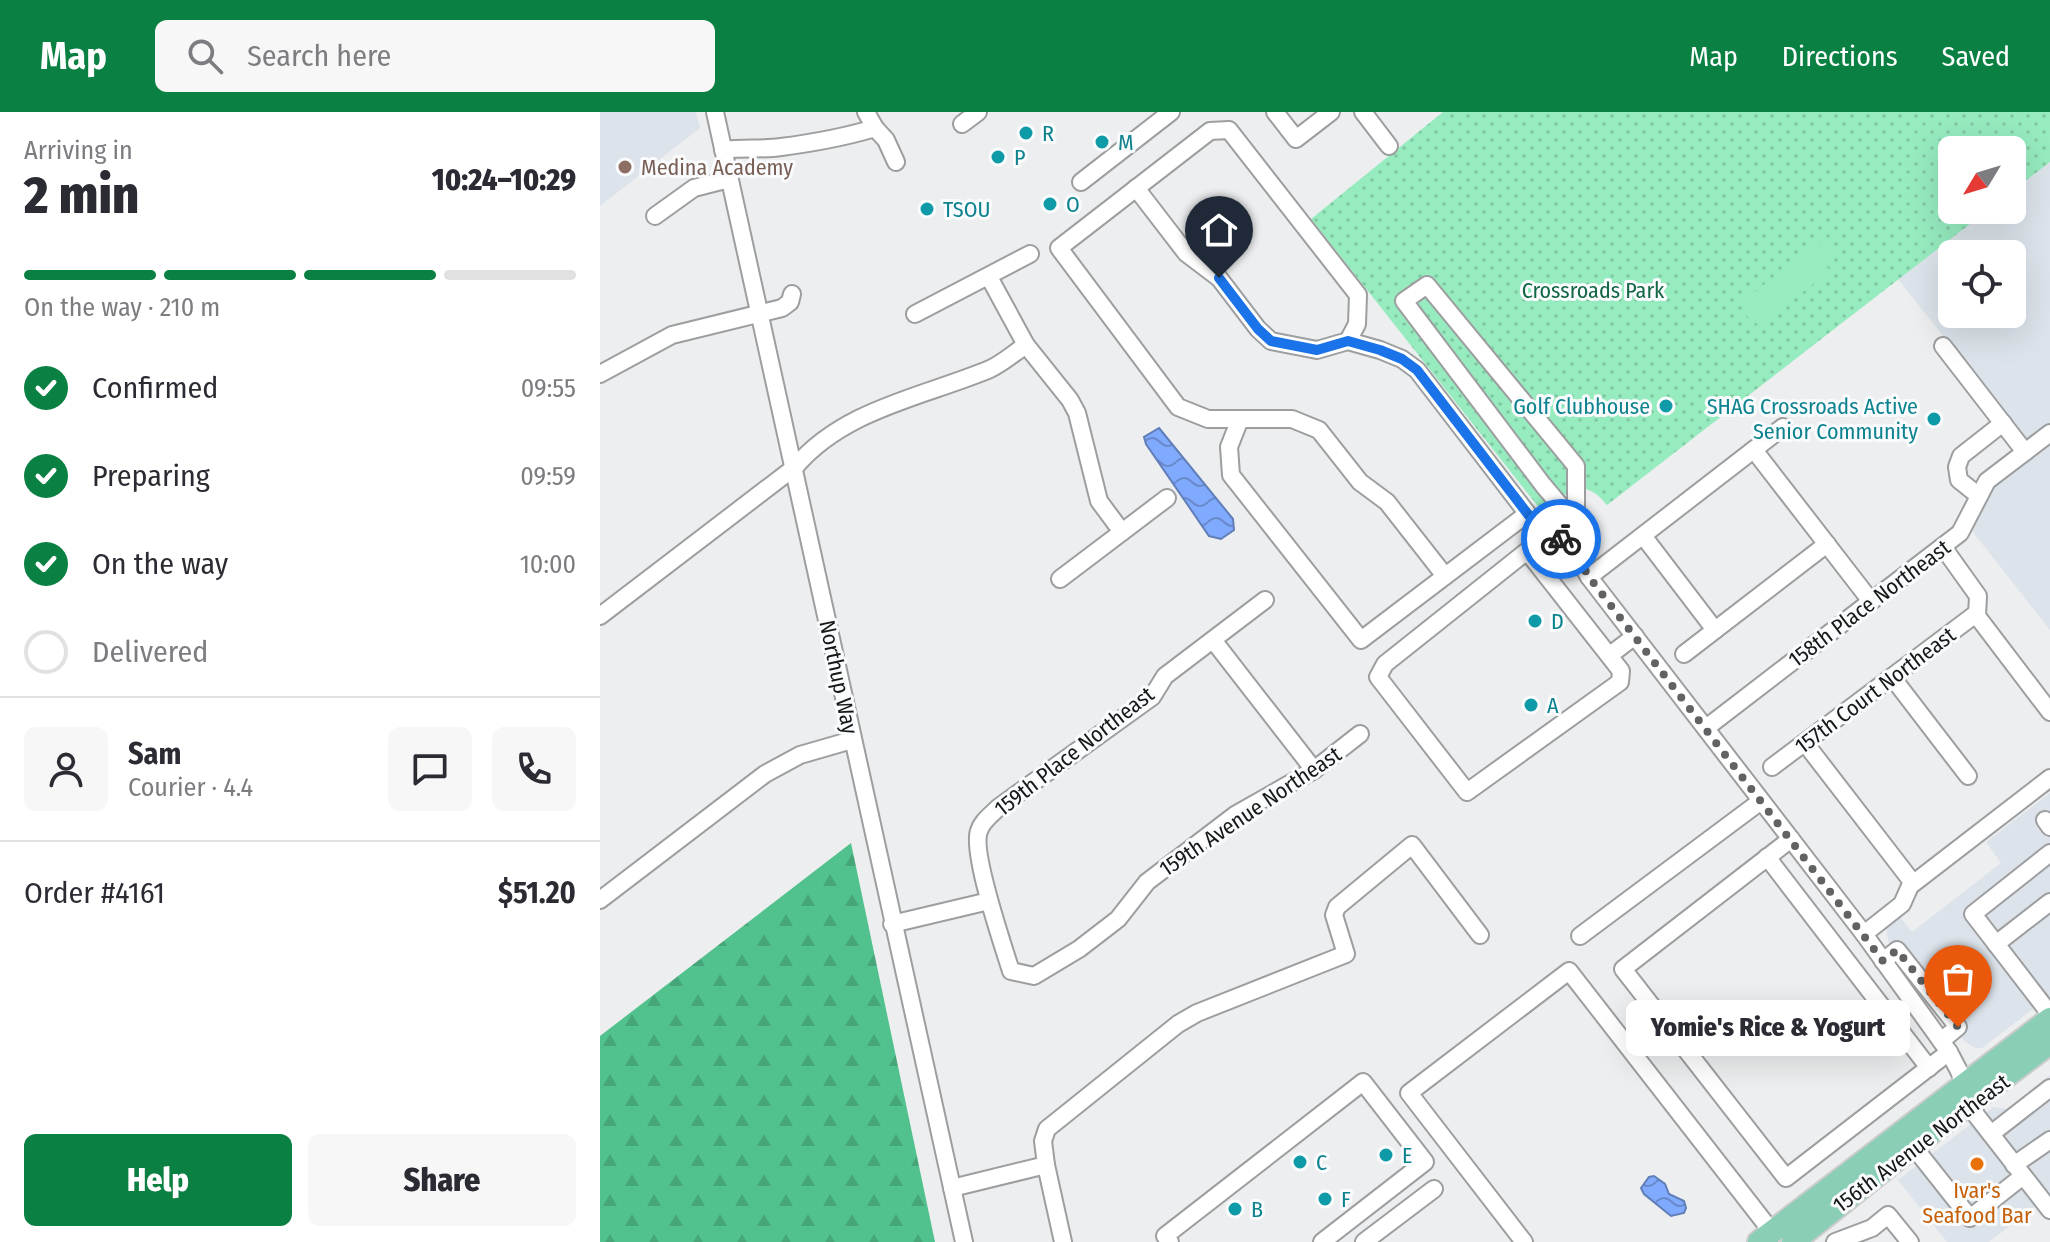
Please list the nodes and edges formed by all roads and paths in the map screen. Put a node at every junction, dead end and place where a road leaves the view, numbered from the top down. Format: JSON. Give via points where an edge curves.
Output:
{"nodes":[{"id":1,"x":715,"y":112,"type":"edge"},
{"id":2,"x":866,"y":112,"type":"edge"},
{"id":3,"x":978,"y":112,"type":"edge"},
{"id":4,"x":1171,"y":112,"type":"edge"},
{"id":5,"x":1275,"y":112,"type":"edge"},
{"id":6,"x":1331,"y":112,"type":"edge"},
{"id":7,"x":1363,"y":112,"type":"edge"},
{"id":8,"x":962,"y":124,"type":"dead end"},
{"id":9,"x":875,"y":128,"type":"junction"},
{"id":10,"x":1389,"y":146,"type":"dead end"},
{"id":11,"x":723,"y":150,"type":"junction"},
{"id":12,"x":896,"y":162,"type":"dead end"},
{"id":13,"x":729,"y":179,"type":"junction"},
{"id":14,"x":1081,"y":182,"type":"dead end"},
{"id":15,"x":1136,"y":188,"type":"junction"},
{"id":16,"x":655,"y":216,"type":"dead end"},
{"id":17,"x":1030,"y":254,"type":"dead end"},
{"id":18,"x":989,"y":277,"type":"junction"},
{"id":19,"x":792,"y":294,"type":"dead end"},
{"id":20,"x":758,"y":313,"type":"junction"},
{"id":21,"x":915,"y":314,"type":"dead end"},
{"id":22,"x":1348,"y":341,"type":"junction"},
{"id":23,"x":1026,"y":345,"type":"junction"},
{"id":24,"x":1943,"y":346,"type":"dead end"},
{"id":25,"x":600,"y":374,"type":"edge"},
{"id":26,"x":1240,"y":419,"type":"junction"},
{"id":27,"x":2003,"y":423,"type":"junction"},
{"id":28,"x":1783,"y":427,"type":"dead end"},
{"id":29,"x":2050,"y":433,"type":"edge"},
{"id":30,"x":1754,"y":450,"type":"junction"},
{"id":31,"x":2025,"y":452,"type":"junction"},
{"id":32,"x":795,"y":467,"type":"junction"},
{"id":33,"x":1979,"y":496,"type":"junction"},
{"id":34,"x":1167,"y":498,"type":"dead end"},
{"id":35,"x":1527,"y":514,"type":"junction"},
{"id":36,"x":1575,"y":523,"type":"junction"},
{"id":37,"x":1122,"y":532,"type":"junction"},
{"id":38,"x":1557,"y":537,"type":"junction"},
{"id":39,"x":1644,"y":537,"type":"junction"},
{"id":40,"x":1827,"y":544,"type":"junction"},
{"id":41,"x":1576,"y":547,"type":"junction"},
{"id":42,"x":1943,"y":547,"type":"junction"},
{"id":43,"x":1527,"y":551,"type":"junction"},
{"id":44,"x":1445,"y":576,"type":"junction"},
{"id":45,"x":1589,"y":577,"type":"junction"},
{"id":46,"x":1060,"y":579,"type":"dead end"},
{"id":47,"x":1265,"y":600,"type":"dead end"},
{"id":48,"x":1870,"y":600,"type":"junction"},
{"id":49,"x":1977,"y":613,"type":"junction"},
{"id":50,"x":600,"y":616,"type":"edge"},
{"id":51,"x":1715,"y":630,"type":"junction"},
{"id":52,"x":1635,"y":636,"type":"junction"},
{"id":53,"x":1213,"y":640,"type":"junction"},
{"id":54,"x":1684,"y":654,"type":"dead end"},
{"id":55,"x":1610,"y":655,"type":"junction"},
{"id":56,"x":1892,"y":677,"type":"junction"},
{"id":57,"x":2050,"y":712,"type":"edge"},
{"id":58,"x":1706,"y":728,"type":"junction"},
{"id":59,"x":1360,"y":734,"type":"dead end"},
{"id":60,"x":852,"y":740,"type":"junction"},
{"id":61,"x":1805,"y":743,"type":"junction"},
{"id":62,"x":1772,"y":767,"type":"dead end"},
{"id":63,"x":1314,"y":770,"type":"junction"},
{"id":64,"x":1968,"y":776,"type":"dead end"},
{"id":65,"x":2050,"y":778,"type":"edge"},
{"id":66,"x":1761,"y":801,"type":"junction"},
{"id":67,"x":1791,"y":839,"type":"junction"},
{"id":68,"x":2050,"y":853,"type":"edge"},
{"id":69,"x":1767,"y":857,"type":"junction"},
{"id":70,"x":1913,"y":883,"type":"junction"},
{"id":71,"x":600,"y":900,"type":"edge"},
{"id":72,"x":989,"y":901,"type":"junction"},
{"id":73,"x":2050,"y":902,"type":"edge"},
{"id":74,"x":892,"y":924,"type":"junction"},
{"id":75,"x":1864,"y":934,"type":"junction"},
{"id":76,"x":1480,"y":935,"type":"dead end"},
{"id":77,"x":1580,"y":936,"type":"dead end"},
{"id":78,"x":1996,"y":944,"type":"junction"},
{"id":79,"x":2050,"y":1017,"type":"edge"},
{"id":80,"x":2050,"y":1043,"type":"edge"},
{"id":81,"x":1945,"y":1047,"type":"junction"},
{"id":82,"x":1929,"y":1068,"type":"junction"},
{"id":83,"x":2050,"y":1088,"type":"edge"},
{"id":84,"x":1968,"y":1094,"type":"junction"},
{"id":85,"x":1991,"y":1134,"type":"junction"},
{"id":86,"x":2050,"y":1140,"type":"edge"},
{"id":87,"x":1913,"y":1146,"type":"junction"},
{"id":88,"x":1046,"y":1165,"type":"junction"},
{"id":89,"x":2019,"y":1170,"type":"junction"},
{"id":90,"x":1880,"y":1172,"type":"junction"},
{"id":91,"x":952,"y":1188,"type":"junction"},
{"id":92,"x":1434,"y":1189,"type":"dead end"},
{"id":93,"x":2050,"y":1210,"type":"edge"},
{"id":94,"x":1775,"y":1239,"type":"edge"},
{"id":95,"x":964,"y":1242,"type":"edge"},
{"id":96,"x":1063,"y":1242,"type":"edge"},
{"id":97,"x":1170,"y":1242,"type":"edge"},
{"id":98,"x":1322,"y":1242,"type":"edge"},
{"id":99,"x":1364,"y":1242,"type":"edge"},
{"id":100,"x":1524,"y":1242,"type":"edge"},
{"id":101,"x":1835,"y":1242,"type":"edge"},
{"id":102,"x":1910,"y":1242,"type":"edge"}],
"edges":[{"from":1,"to":11,"type":"street","name":"Northup Way"},
{"from":2,"to":9,"type":"street"},
{"from":3,"to":8,"type":"street"},
{"from":4,"to":14,"type":"street"},
{"from":5,"to":6,"type":"street","via":[[1296,139]]},
{"from":7,"to":10,"type":"street"},
{"from":9,"to":11,"type":"street","via":[[778,148]]},
{"from":9,"to":12,"type":"street"},
{"from":11,"to":13,"type":"street","name":"Northup Way"},
{"from":13,"to":16,"type":"street","via":[[694,188]]},
{"from":13,"to":20,"type":"street","name":"Northup Way"},
{"from":15,"to":22,"type":"street","via":[[1186,253],[1219,278],[1271,341],[1317,350]]},
{"from":15,"to":22,"type":"street","via":[[1210,131],[1229,130],[1358,295],[1357,324]]},
{"from":15,"to":26,"type":"street","via":[[1059,248],[1178,407],[1208,419]]},
{"from":17,"to":18,"type":"street"},
{"from":18,"to":21,"type":"street"},
{"from":18,"to":23,"type":"street"},
{"from":19,"to":20,"type":"street","via":[[782,308]]},
{"from":20,"to":25,"type":"street","via":[[672,335]]},
{"from":20,"to":32,"type":"street","name":"Northup Way"},
{"from":22,"to":35,"type":"street","via":[[1391,354],[1417,370]]},
{"from":23,"to":32,"type":"street","via":[[993,367],[859,417]]},
{"from":23,"to":37,"type":"street","via":[[1077,413],[1099,501]]},
{"from":24,"to":27,"type":"street"},
{"from":26,"to":44,"type":"street","via":[[1292,419],[1319,430],[1360,482],[1387,502]]},
{"from":26,"to":44,"type":"street","via":[[1229,447],[1231,475],[1361,640]]},
{"from":27,"to":31,"type":"street"},
{"from":27,"to":33,"type":"street","via":[[1961,456],[1957,467],[1959,480]]},
{"from":28,"to":30,"type":"street"},
{"from":29,"to":31,"type":"street","name":"158th Place Northeast"},
{"from":30,"to":39,"type":"street"},
{"from":30,"to":40,"type":"street"},
{"from":31,"to":33,"type":"street","name":"158th Place Northeast","via":[[1987,481]]},
{"from":32,"to":50,"type":"street"},
{"from":32,"to":60,"type":"street","name":"Northup Way"},
{"from":33,"to":42,"type":"street","name":"158th Place Northeast","via":[[1960,533]]},
{"from":34,"to":37,"type":"street"},
{"from":35,"to":38,"type":"street"},
{"from":35,"to":44,"type":"street"},
{"from":36,"to":36,"type":"street","via":[[1576,466],[1427,285],[1404,301]]},
{"from":36,"to":41,"type":"street"},
{"from":37,"to":46,"type":"street"},
{"from":38,"to":41,"type":"street"},
{"from":38,"to":43,"type":"street"},
{"from":39,"to":45,"type":"street"},
{"from":39,"to":51,"type":"street"},
{"from":40,"to":48,"type":"street"},
{"from":40,"to":51,"type":"street"},
{"from":41,"to":45,"type":"street"},
{"from":42,"to":48,"type":"street","name":"158th Place Northeast"},
{"from":42,"to":49,"type":"street","via":[[1978,596]]},
{"from":43,"to":55,"type":"street"},
{"from":43,"to":55,"type":"street","via":[[1385,664],[1378,677],[1467,792],[1620,682],[1621,671]]},
{"from":45,"to":52,"type":"street"},
{"from":47,"to":53,"type":"street","name":"159th Place Northeast"},
{"from":48,"to":58,"type":"street","name":"158th Place Northeast"},
{"from":49,"to":56,"type":"street","name":"157th Court Northeast"},
{"from":49,"to":57,"type":"street"},
{"from":51,"to":54,"type":"street"},
{"from":52,"to":55,"type":"street"},
{"from":52,"to":58,"type":"street"},
{"from":53,"to":63,"type":"street"},
{"from":53,"to":72,"type":"street","name":"159th Place Northeast","via":[[1165,676],[1152,697],[986,819],[977,839]]},
{"from":56,"to":61,"type":"street","name":"157th Court Northeast"},
{"from":56,"to":64,"type":"street"},
{"from":58,"to":66,"type":"street"},
{"from":59,"to":63,"type":"street","name":"159th Avenue Northeast"},
{"from":60,"to":71,"type":"street","via":[[781,764]]},
{"from":60,"to":74,"type":"street","name":"Northup Way"},
{"from":61,"to":62,"type":"street","name":"157th Court Northeast"},
{"from":61,"to":70,"type":"street"},
{"from":63,"to":72,"type":"street","name":"159th Avenue Northeast","via":[[1235,815],[1147,882],[1118,919],[1034,976],[1011,971]]},
{"from":65,"to":70,"type":"street"},
{"from":66,"to":67,"type":"street"},
{"from":66,"to":77,"type":"street"},
{"from":67,"to":69,"type":"street"},
{"from":67,"to":75,"type":"street"},
{"from":68,"to":78,"type":"street","via":[[1973,914]]},
{"from":69,"to":82,"type":"street"},
{"from":69,"to":82,"type":"street","via":[[1623,969],[1655,1012],[1786,1178]]},
{"from":70,"to":75,"type":"street","via":[[1902,904]]},
{"from":72,"to":74,"type":"street"},
{"from":73,"to":78,"type":"street"},
{"from":74,"to":91,"type":"street","name":"Northup Way"},
{"from":75,"to":81,"type":"street"},
{"from":76,"to":88,"type":"street","via":[[1412,845],[1337,907],[1334,915],[1346,954],[1178,1024],[1047,1129]]},
{"from":78,"to":79,"type":"street"},
{"from":79,"to":84,"type":"main road","name":"156th Avenue Northeast"},
{"from":80,"to":84,"type":"main road","name":"156th Avenue Northeast"},
{"from":81,"to":82,"type":"street"},
{"from":81,"to":84,"type":"street"},
{"from":83,"to":85,"type":"street"},
{"from":84,"to":85,"type":"street"},
{"from":84,"to":87,"type":"main road","name":"156th Avenue Northeast"},
{"from":84,"to":90,"type":"main road","via":[[1884,1159]]},
{"from":84,"to":94,"type":"main road","name":"156th Avenue Northeast"},
{"from":85,"to":89,"type":"street"},
{"from":86,"to":89,"type":"street"},
{"from":87,"to":89,"type":"street","via":[[1970,1218]]},
{"from":87,"to":90,"type":"main road","name":"156th Avenue Northeast"},
{"from":88,"to":91,"type":"street"},
{"from":88,"to":96,"type":"street"},
{"from":89,"to":93,"type":"street"},
{"from":90,"to":94,"type":"main road","name":"156th Avenue Northeast"},
{"from":91,"to":95,"type":"street","name":"Northup Way"},
{"from":92,"to":99,"type":"street"},
{"from":94,"to":100,"type":"street","via":[[1569,971],[1409,1093]]},
{"from":97,"to":98,"type":"street","via":[[1165,1236],[1363,1082],[1425,1162]]},
{"from":101,"to":102,"type":"street","via":[[1872,1228],[1888,1215]]}]}
